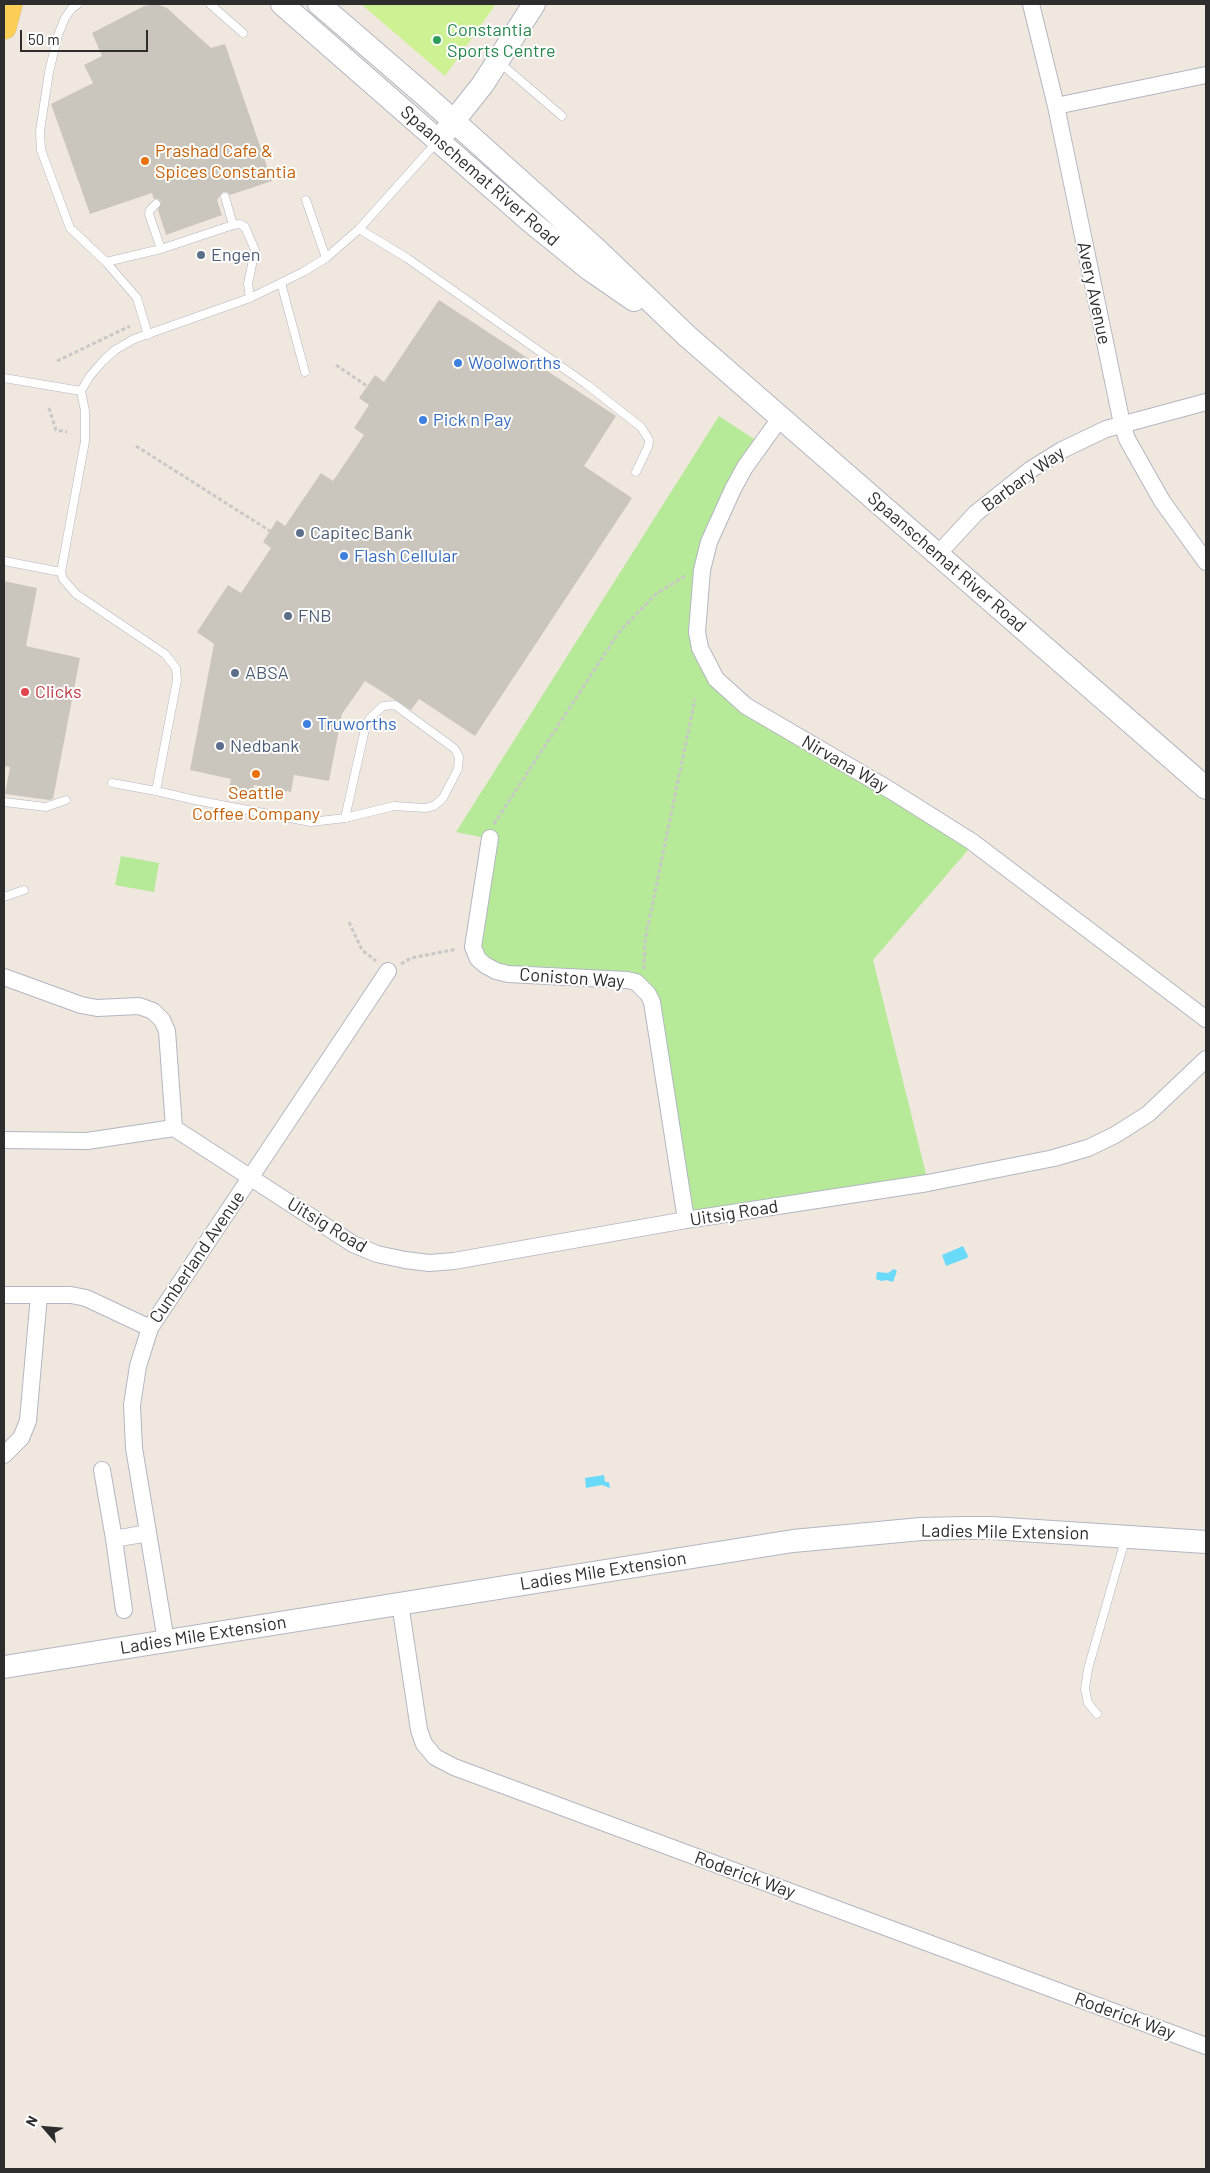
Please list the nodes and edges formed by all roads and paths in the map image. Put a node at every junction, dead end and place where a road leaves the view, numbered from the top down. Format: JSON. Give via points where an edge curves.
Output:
{"nodes":[{"id":1,"x":10,"y":4,"type":"edge"},
{"id":2,"x":78,"y":4,"type":"edge"},
{"id":3,"x":210,"y":4,"type":"edge"},
{"id":4,"x":282,"y":4,"type":"edge"},
{"id":5,"x":318,"y":4,"type":"edge"},
{"id":6,"x":534,"y":4,"type":"edge"},
{"id":7,"x":1031,"y":4,"type":"edge"},
{"id":8,"x":4,"y":27,"type":"edge"},
{"id":9,"x":243,"y":33,"type":"dead end"},
{"id":10,"x":499,"y":61,"type":"junction"},
{"id":11,"x":1206,"y":75,"type":"edge"},
{"id":12,"x":1056,"y":106,"type":"junction"},
{"id":13,"x":562,"y":116,"type":"dead end"},
{"id":14,"x":454,"y":121,"type":"junction"},
{"id":15,"x":438,"y":140,"type":"junction"},
{"id":16,"x":225,"y":197,"type":"dead end"},
{"id":17,"x":306,"y":200,"type":"dead end"},
{"id":18,"x":156,"y":204,"type":"dead end"},
{"id":19,"x":233,"y":225,"type":"junction"},
{"id":20,"x":359,"y":229,"type":"junction"},
{"id":21,"x":162,"y":249,"type":"junction"},
{"id":22,"x":326,"y":258,"type":"junction"},
{"id":23,"x":106,"y":262,"type":"junction"},
{"id":24,"x":281,"y":284,"type":"junction"},
{"id":25,"x":250,"y":298,"type":"junction"},
{"id":26,"x":130,"y":326,"type":"dead end"},
{"id":27,"x":148,"y":335,"type":"junction"},
{"id":28,"x":687,"y":336,"type":"junction"},
{"id":29,"x":58,"y":360,"type":"dead end"},
{"id":30,"x":336,"y":365,"type":"dead end"},
{"id":31,"x":306,"y":372,"type":"dead end"},
{"id":32,"x":4,"y":378,"type":"edge"},
{"id":33,"x":367,"y":386,"type":"dead end"},
{"id":34,"x":82,"y":391,"type":"junction"},
{"id":35,"x":1206,"y":402,"type":"edge"},
{"id":36,"x":49,"y":408,"type":"dead end"},
{"id":37,"x":781,"y":417,"type":"junction"},
{"id":38,"x":1122,"y":424,"type":"junction"},
{"id":39,"x":67,"y":432,"type":"dead end"},
{"id":40,"x":136,"y":446,"type":"dead end"},
{"id":41,"x":636,"y":472,"type":"dead end"},
{"id":42,"x":270,"y":531,"type":"dead end"},
{"id":43,"x":938,"y":554,"type":"junction"},
{"id":44,"x":4,"y":560,"type":"edge"},
{"id":45,"x":1206,"y":562,"type":"edge"},
{"id":46,"x":702,"y":570,"type":"junction"},
{"id":47,"x":61,"y":572,"type":"junction"},
{"id":48,"x":695,"y":699,"type":"dead end"},
{"id":49,"x":112,"y":784,"type":"dead end"},
{"id":50,"x":1206,"y":788,"type":"edge"},
{"id":51,"x":156,"y":791,"type":"junction"},
{"id":52,"x":66,"y":800,"type":"dead end"},
{"id":53,"x":4,"y":802,"type":"edge"},
{"id":54,"x":345,"y":818,"type":"junction"},
{"id":55,"x":490,"y":838,"type":"joint"},
{"id":56,"x":24,"y":890,"type":"dead end"},
{"id":57,"x":4,"y":897,"type":"edge"},
{"id":58,"x":349,"y":922,"type":"dead end"},
{"id":59,"x":473,"y":947,"type":"junction"},
{"id":60,"x":362,"y":950,"type":"dead end"},
{"id":61,"x":388,"y":971,"type":"joint"},
{"id":62,"x":4,"y":976,"type":"edge"},
{"id":63,"x":643,"y":987,"type":"junction"},
{"id":64,"x":1206,"y":1019,"type":"edge"},
{"id":65,"x":1206,"y":1059,"type":"edge"},
{"id":66,"x":174,"y":1128,"type":"junction"},
{"id":67,"x":4,"y":1140,"type":"edge"},
{"id":68,"x":250,"y":1177,"type":"junction"},
{"id":69,"x":686,"y":1220,"type":"junction"},
{"id":70,"x":4,"y":1294,"type":"edge"},
{"id":71,"x":39,"y":1295,"type":"junction"},
{"id":72,"x":150,"y":1328,"type":"junction"},
{"id":73,"x":4,"y":1455,"type":"edge"},
{"id":74,"x":102,"y":1470,"type":"dead end"},
{"id":75,"x":148,"y":1532,"type":"junction"},
{"id":76,"x":1126,"y":1536,"type":"junction"},
{"id":77,"x":114,"y":1539,"type":"junction"},
{"id":78,"x":1206,"y":1542,"type":"edge"},
{"id":79,"x":400,"y":1603,"type":"junction"},
{"id":80,"x":124,"y":1610,"type":"dead end"},
{"id":81,"x":166,"y":1641,"type":"junction"},
{"id":82,"x":4,"y":1667,"type":"edge"},
{"id":83,"x":1097,"y":1714,"type":"dead end"},
{"id":84,"x":1206,"y":2046,"type":"edge"}],
"edges":[{"from":1,"to":8,"type":"main road"},
{"from":2,"to":23,"type":"lane","via":[[65,18],[58,35],[39,140],[70,228]]},
{"from":3,"to":9,"type":"lane"},
{"from":4,"to":15,"type":"main road","name":"Spaanschemat River Road"},
{"from":5,"to":14,"type":"main road","name":"Spaanschemat River Road"},
{"from":6,"to":10,"type":"main road"},
{"from":7,"to":12,"type":"street","name":"Avery Avenue"},
{"from":10,"to":13,"type":"lane"},
{"from":10,"to":14,"type":"main road"},
{"from":11,"to":12,"type":"street"},
{"from":12,"to":38,"type":"street","name":"Avery Avenue"},
{"from":14,"to":15,"type":"main road"},
{"from":14,"to":28,"type":"main road","name":"Spaanschemat River Road","via":[[596,248]]},
{"from":15,"to":20,"type":"lane"},
{"from":15,"to":28,"type":"main road","name":"Spaanschemat River Road","via":[[589,269]]},
{"from":16,"to":19,"type":"lane"},
{"from":17,"to":22,"type":"lane"},
{"from":18,"to":21,"type":"lane","via":[[149,214]]},
{"from":19,"to":21,"type":"lane"},
{"from":19,"to":25,"type":"lane","via":[[245,227],[255,250],[248,284]]},
{"from":20,"to":22,"type":"lane"},
{"from":20,"to":41,"type":"lane","via":[[407,258],[586,384],[641,427],[649,440]]},
{"from":21,"to":23,"type":"lane"},
{"from":22,"to":24,"type":"lane"},
{"from":23,"to":27,"type":"lane","via":[[137,298]]},
{"from":24,"to":25,"type":"lane"},
{"from":24,"to":31,"type":"lane"},
{"from":25,"to":27,"type":"lane"},
{"from":26,"to":29,"type":"path"},
{"from":27,"to":34,"type":"lane","via":[[115,350],[90,376]]},
{"from":28,"to":37,"type":"main road","name":"Spaanschemat River Road"},
{"from":30,"to":33,"type":"path"},
{"from":32,"to":34,"type":"lane"},
{"from":34,"to":47,"type":"lane","via":[[85,441]]},
{"from":35,"to":38,"type":"street","name":"Barbary Way"},
{"from":36,"to":39,"type":"path","via":[[56,430]]},
{"from":37,"to":43,"type":"main road","name":"Spaanschemat River Road"},
{"from":37,"to":46,"type":"street","name":"Nirvana Way","via":[[733,489],[709,542]]},
{"from":38,"to":43,"type":"street","name":"Barbary Way","via":[[1088,437],[1030,470],[976,513]]},
{"from":38,"to":45,"type":"street","name":"Avery Avenue","via":[[1162,501]]},
{"from":40,"to":42,"type":"path"},
{"from":43,"to":50,"type":"main road","name":"Spaanschemat River Road"},
{"from":44,"to":47,"type":"lane"},
{"from":46,"to":55,"type":"path","via":[[682,577],[656,594],[618,632],[504,808],[491,829]]},
{"from":46,"to":64,"type":"street","name":"Nirvana Way","via":[[697,632],[700,648],[716,679],[728,692],[771,722],[971,841]]},
{"from":47,"to":51,"type":"lane","via":[[62,579],[76,594],[165,654],[176,668],[177,680]]},
{"from":48,"to":63,"type":"path","via":[[645,940]]},
{"from":49,"to":51,"type":"lane"},
{"from":51,"to":54,"type":"lane","via":[[311,822]]},
{"from":52,"to":53,"type":"lane","via":[[46,807]]},
{"from":54,"to":54,"type":"lane","via":[[365,729],[370,718],[383,706],[395,705],[455,749],[460,757],[443,798],[434,806],[394,806]]},
{"from":55,"to":59,"type":"street"},
{"from":56,"to":57,"type":"lane"},
{"from":58,"to":60,"type":"path"},
{"from":59,"to":61,"type":"path","via":[[411,958]]},
{"from":59,"to":63,"type":"street","name":"Coniston Way","via":[[485,966],[508,974],[627,980]]},
{"from":61,"to":68,"type":"street","name":"Cumberland Avenue"},
{"from":62,"to":66,"type":"street","via":[[81,1005],[97,1008],[139,1006],[153,1011],[168,1031]]},
{"from":63,"to":69,"type":"street","name":"Coniston Way","via":[[652,1002]]},
{"from":65,"to":69,"type":"street","name":"Uitsig Road","via":[[1148,1114],[1088,1148],[1054,1158],[928,1183]]},
{"from":66,"to":67,"type":"street","via":[[86,1141]]},
{"from":66,"to":68,"type":"street","name":"Uitsig Road"},
{"from":68,"to":69,"type":"street","name":"Uitsig Road","via":[[353,1244],[377,1254],[429,1263]]},
{"from":68,"to":72,"type":"street","name":"Cumberland Avenue"},
{"from":70,"to":71,"type":"street"},
{"from":71,"to":72,"type":"street","via":[[86,1298]]},
{"from":71,"to":73,"type":"street","via":[[28,1421],[21,1438]]},
{"from":72,"to":75,"type":"street","name":"Cumberland Avenue","via":[[138,1366],[132,1405],[134,1448]]},
{"from":74,"to":77,"type":"street"},
{"from":75,"to":77,"type":"street"},
{"from":75,"to":81,"type":"street","name":"Cumberland Avenue"},
{"from":76,"to":78,"type":"main road","name":"Ladies Mile Extension"},
{"from":76,"to":79,"type":"main road","name":"Ladies Mile Extension","via":[[991,1528],[860,1534],[793,1541]]},
{"from":76,"to":83,"type":"lane","via":[[1088,1669],[1085,1689],[1088,1703]]},
{"from":77,"to":80,"type":"street"},
{"from":79,"to":81,"type":"main road","name":"Ladies Mile Extension"},
{"from":79,"to":84,"type":"street","name":"Roderick Way","via":[[419,1730],[424,1744],[435,1758]]},
{"from":81,"to":82,"type":"main road","name":"Ladies Mile Extension"}]}
